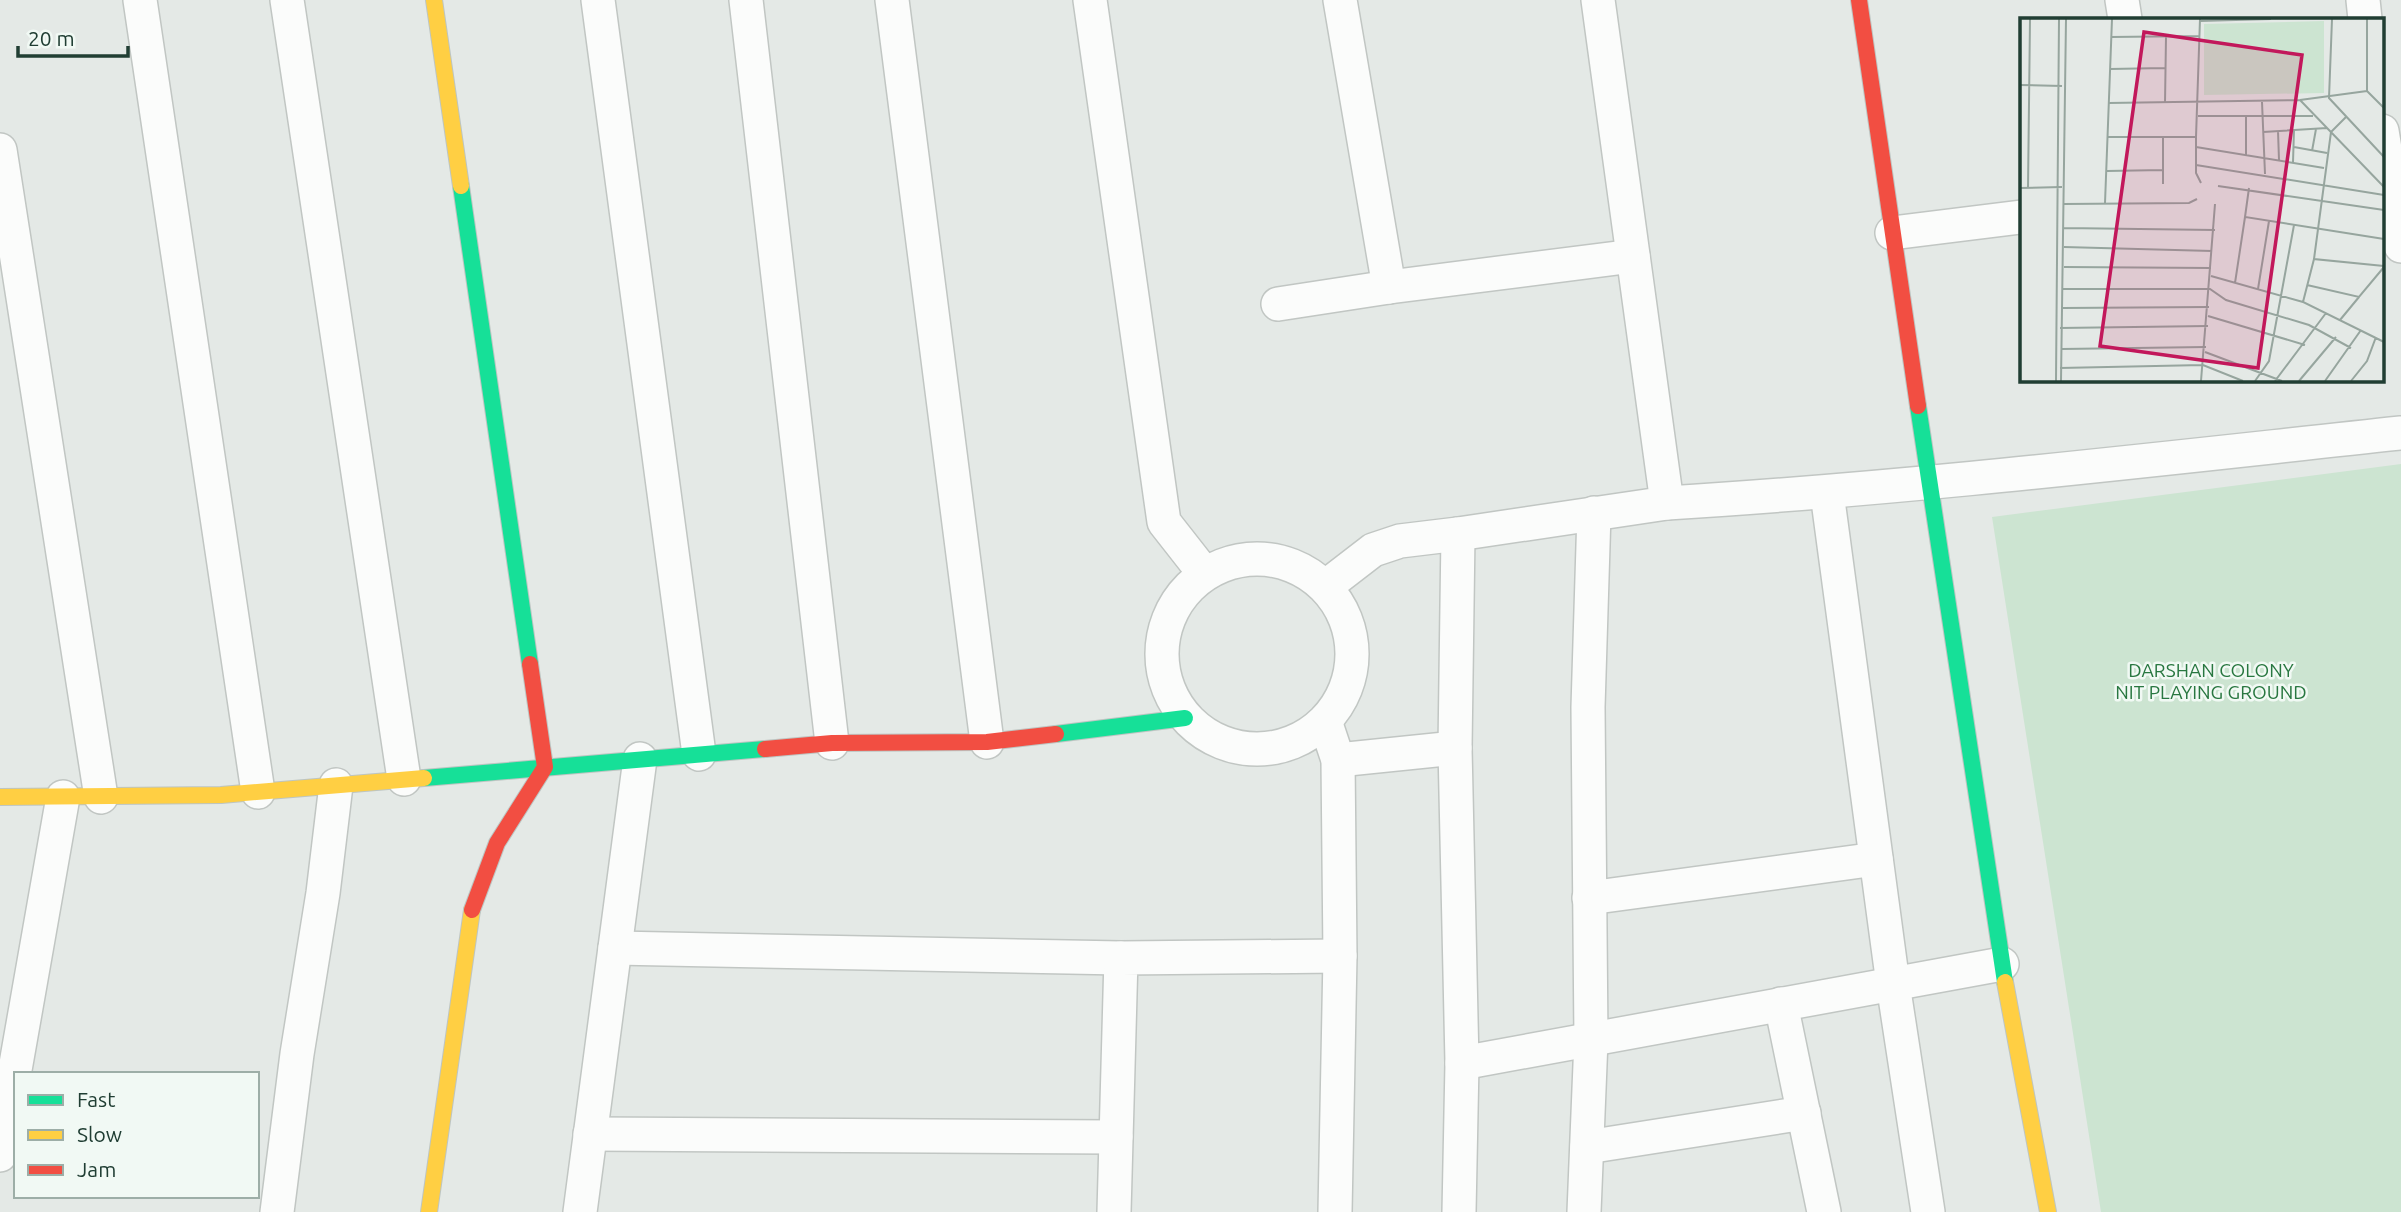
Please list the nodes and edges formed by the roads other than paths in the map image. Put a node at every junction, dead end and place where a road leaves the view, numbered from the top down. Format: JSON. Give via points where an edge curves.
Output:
{"nodes":[{"id":1,"x":140,"y":0,"type":"edge"},
{"id":2,"x":287,"y":0,"type":"edge"},
{"id":3,"x":434,"y":0,"type":"edge"},
{"id":4,"x":598,"y":0,"type":"edge"},
{"id":5,"x":746,"y":0,"type":"edge"},
{"id":6,"x":892,"y":0,"type":"edge"},
{"id":7,"x":1090,"y":0,"type":"edge"},
{"id":8,"x":1340,"y":0,"type":"edge"},
{"id":9,"x":1598,"y":0,"type":"edge"},
{"id":10,"x":1859,"y":0,"type":"edge"},
{"id":11,"x":2122,"y":0,"type":"edge"},
{"id":12,"x":2363,"y":0,"type":"edge"},
{"id":13,"x":2125,"y":18,"type":"edge"},
{"id":14,"x":2365,"y":18,"type":"edge"},
{"id":15,"x":0,"y":150,"type":"edge"},
{"id":16,"x":2385,"y":170,"type":"edge"},
{"id":17,"x":2020,"y":217,"type":"edge"},
{"id":18,"x":1892,"y":233,"type":"junction"},
{"id":19,"x":2401,"y":246,"type":"edge"},
{"id":20,"x":1633,"y":256,"type":"junction"},
{"id":21,"x":1388,"y":287,"type":"junction"},
{"id":22,"x":1279,"y":304,"type":"dead end"},
{"id":23,"x":2401,"y":433,"type":"edge"},
{"id":24,"x":1930,"y":484,"type":"junction"},
{"id":25,"x":1826,"y":493,"type":"junction"},
{"id":26,"x":1667,"y":502,"type":"junction"},
{"id":27,"x":1594,"y":513,"type":"junction"},
{"id":28,"x":1458,"y":534,"type":"junction"},
{"id":29,"x":1204,"y":573,"type":"junction"},
{"id":30,"x":1325,"y":587,"type":"junction"},
{"id":31,"x":1185,"y":718,"type":"junction"},
{"id":32,"x":1325,"y":721,"type":"junction"},
{"id":33,"x":987,"y":742,"type":"junction"},
{"id":34,"x":832,"y":743,"type":"junction"},
{"id":35,"x":1455,"y":748,"type":"junction"},
{"id":36,"x":699,"y":754,"type":"junction"},
{"id":37,"x":640,"y":759,"type":"junction"},
{"id":38,"x":1338,"y":760,"type":"junction"},
{"id":39,"x":545,"y":768,"type":"junction"},
{"id":40,"x":404,"y":779,"type":"junction"},
{"id":41,"x":336,"y":785,"type":"junction"},
{"id":42,"x":258,"y":792,"type":"junction"},
{"id":43,"x":0,"y":797,"type":"edge"},
{"id":44,"x":63,"y":797,"type":"junction"},
{"id":45,"x":101,"y":797,"type":"junction"},
{"id":46,"x":1875,"y":859,"type":"junction"},
{"id":47,"x":1589,"y":898,"type":"junction"},
{"id":48,"x":615,"y":948,"type":"junction"},
{"id":49,"x":1340,"y":956,"type":"junction"},
{"id":50,"x":1121,"y":958,"type":"junction"},
{"id":51,"x":2002,"y":964,"type":"junction"},
{"id":52,"x":1893,"y":984,"type":"junction"},
{"id":53,"x":1781,"y":1004,"type":"junction"},
{"id":54,"x":1591,"y":1040,"type":"junction"},
{"id":55,"x":1462,"y":1063,"type":"junction"},
{"id":56,"x":15,"y":1072,"type":"edge"},
{"id":57,"x":14,"y":1075,"type":"edge"},
{"id":58,"x":1804,"y":1113,"type":"junction"},
{"id":59,"x":590,"y":1134,"type":"junction"},
{"id":60,"x":1116,"y":1137,"type":"junction"},
{"id":61,"x":1587,"y":1147,"type":"junction"},
{"id":62,"x":0,"y":1155,"type":"edge"},
{"id":63,"x":277,"y":1212,"type":"edge"},
{"id":64,"x":429,"y":1212,"type":"edge"},
{"id":65,"x":580,"y":1212,"type":"edge"},
{"id":66,"x":1114,"y":1212,"type":"edge"},
{"id":67,"x":1335,"y":1212,"type":"edge"},
{"id":68,"x":1459,"y":1212,"type":"edge"},
{"id":69,"x":1584,"y":1212,"type":"edge"},
{"id":70,"x":1824,"y":1212,"type":"edge"},
{"id":71,"x":1928,"y":1212,"type":"edge"},
{"id":72,"x":2048,"y":1212,"type":"edge"}],
"edges":[{"from":1,"to":42,"type":"street"},
{"from":2,"to":40,"type":"street"},
{"from":3,"to":39,"type":"street"},
{"from":4,"to":36,"type":"street"},
{"from":5,"to":34,"type":"street"},
{"from":6,"to":33,"type":"street"},
{"from":7,"to":29,"type":"street","via":[[1164,522]]},
{"from":8,"to":21,"type":"street"},
{"from":9,"to":20,"type":"street"},
{"from":10,"to":18,"type":"street"},
{"from":11,"to":13,"type":"street"},
{"from":12,"to":14,"type":"street"},
{"from":15,"to":45,"type":"street"},
{"from":16,"to":19,"type":"street"},
{"from":17,"to":18,"type":"street"},
{"from":18,"to":24,"type":"street"},
{"from":20,"to":21,"type":"street"},
{"from":20,"to":26,"type":"street"},
{"from":21,"to":22,"type":"street"},
{"from":23,"to":24,"type":"street"},
{"from":24,"to":25,"type":"street"},
{"from":24,"to":51,"type":"street"},
{"from":25,"to":26,"type":"street"},
{"from":25,"to":46,"type":"street"},
{"from":26,"to":27,"type":"street"},
{"from":27,"to":28,"type":"street"},
{"from":27,"to":47,"type":"street"},
{"from":28,"to":30,"type":"street","via":[[1399,541],[1373,550]]},
{"from":28,"to":35,"type":"street"},
{"from":29,"to":30,"type":"street","via":[[1244,559],[1274,559],[1303,570]]},
{"from":29,"to":31,"type":"street","via":[[1172,612],[1163,641],[1164,672]]},
{"from":30,"to":32,"type":"street","via":[[1345,616],[1352,648],[1349,680]]},
{"from":31,"to":32,"type":"street","via":[[1221,742],[1252,749],[1284,745]]},
{"from":31,"to":33,"type":"street"},
{"from":32,"to":38,"type":"street"},
{"from":33,"to":34,"type":"street"},
{"from":34,"to":36,"type":"street"},
{"from":35,"to":38,"type":"street"},
{"from":35,"to":55,"type":"street"},
{"from":36,"to":37,"type":"street"},
{"from":37,"to":39,"type":"street"},
{"from":37,"to":48,"type":"street"},
{"from":38,"to":49,"type":"street"},
{"from":39,"to":40,"type":"street"},
{"from":39,"to":64,"type":"street","via":[[497,843],[473,905]]},
{"from":40,"to":41,"type":"street"},
{"from":41,"to":42,"type":"street"},
{"from":41,"to":63,"type":"street"},
{"from":42,"to":45,"type":"street"},
{"from":43,"to":44,"type":"street"},
{"from":44,"to":45,"type":"street"},
{"from":44,"to":56,"type":"street"},
{"from":46,"to":47,"type":"street"},
{"from":46,"to":52,"type":"street"},
{"from":47,"to":54,"type":"street"},
{"from":48,"to":50,"type":"street"},
{"from":48,"to":59,"type":"street"},
{"from":49,"to":50,"type":"street"},
{"from":49,"to":67,"type":"street"},
{"from":50,"to":60,"type":"street"},
{"from":51,"to":52,"type":"street"},
{"from":51,"to":72,"type":"street"},
{"from":52,"to":53,"type":"street"},
{"from":52,"to":71,"type":"street"},
{"from":53,"to":54,"type":"street"},
{"from":53,"to":58,"type":"street"},
{"from":54,"to":55,"type":"street"},
{"from":54,"to":61,"type":"street"},
{"from":55,"to":68,"type":"street"},
{"from":57,"to":62,"type":"street"},
{"from":58,"to":61,"type":"street"},
{"from":58,"to":70,"type":"street"},
{"from":59,"to":60,"type":"street"},
{"from":59,"to":65,"type":"street"},
{"from":60,"to":66,"type":"street"},
{"from":61,"to":69,"type":"street"}]}
